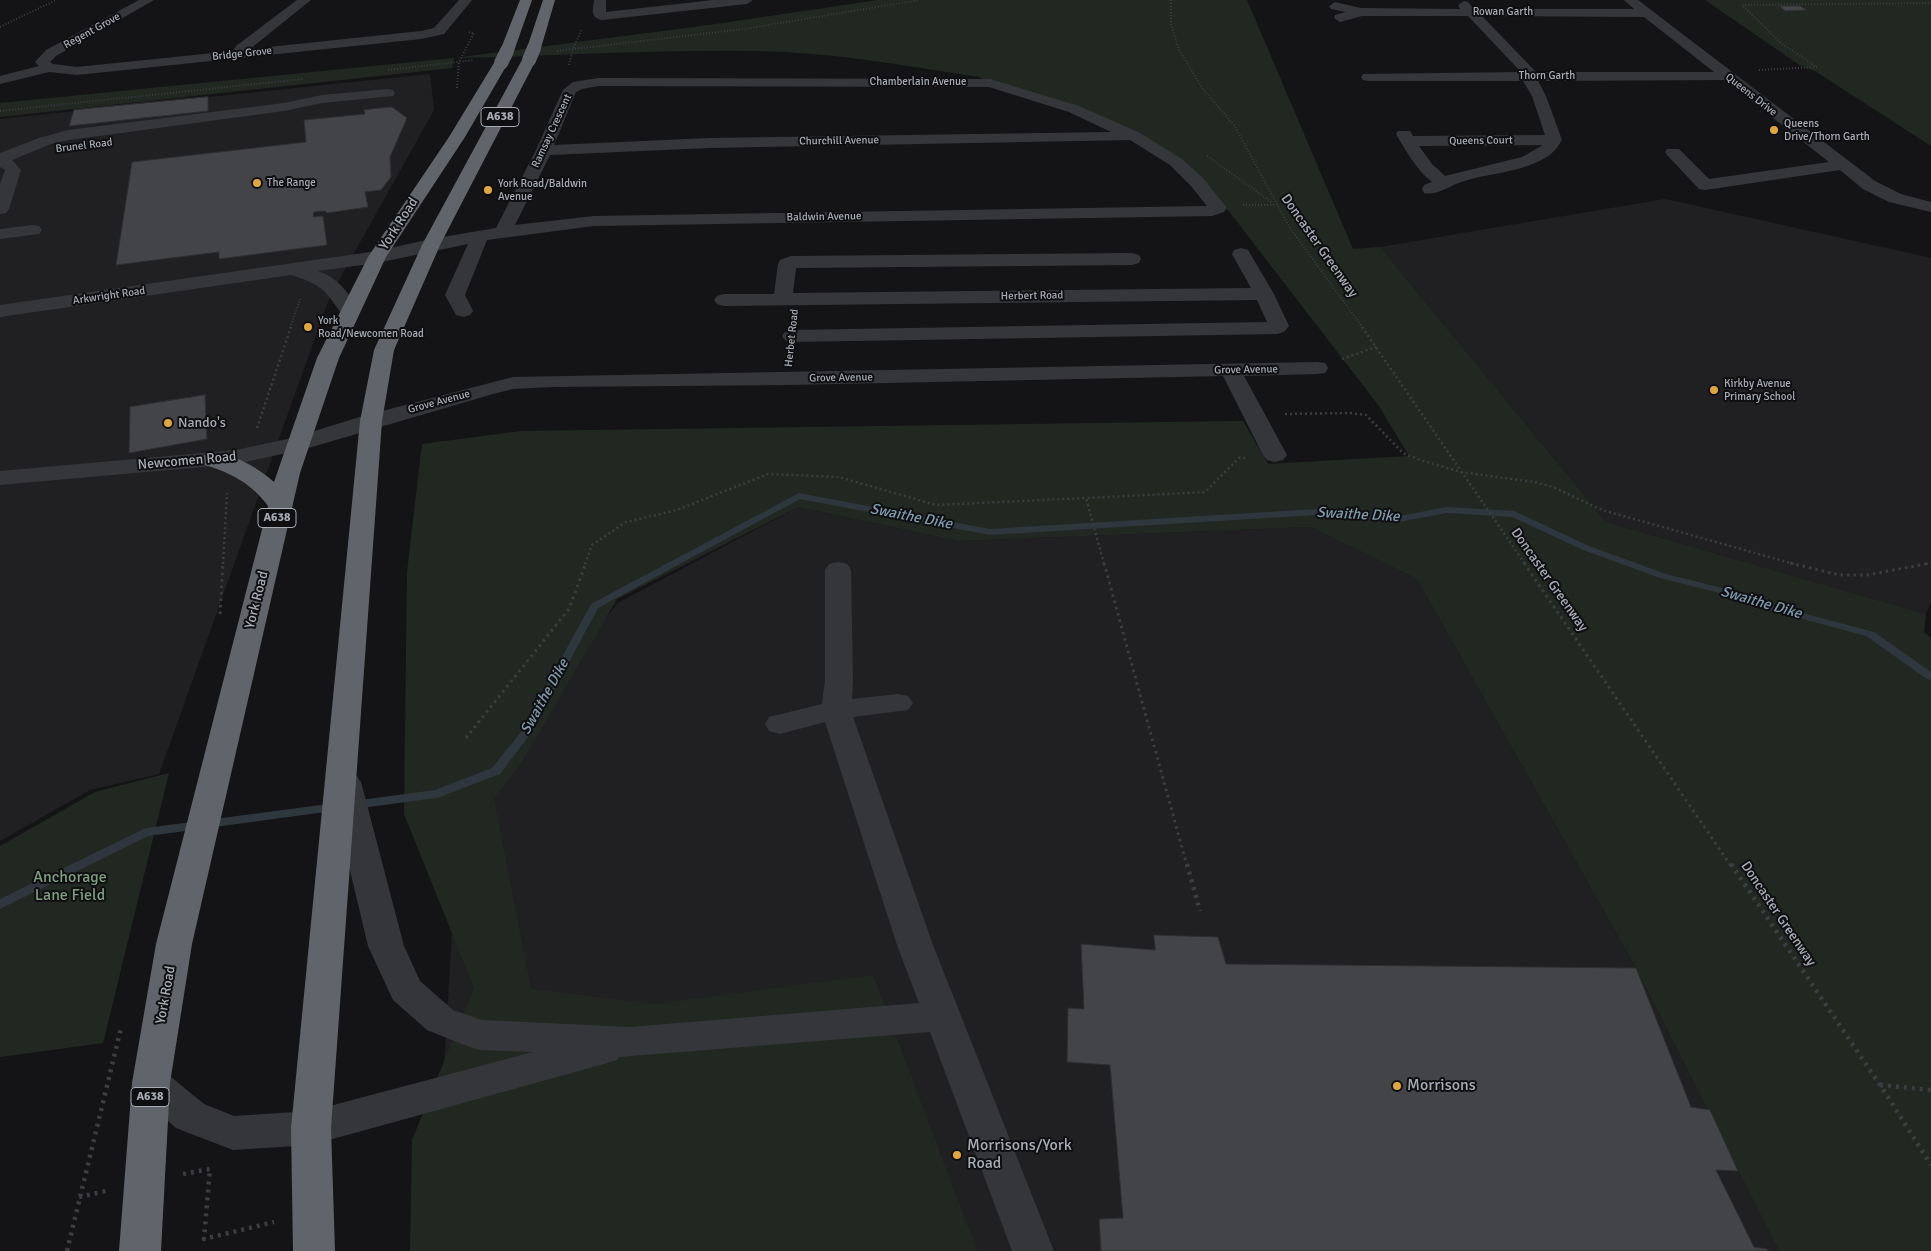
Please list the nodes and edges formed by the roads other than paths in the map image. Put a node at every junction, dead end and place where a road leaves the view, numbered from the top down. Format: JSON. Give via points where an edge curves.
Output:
{"nodes":[{"id":1,"x":148,"y":0,"type":"edge"},
{"id":2,"x":305,"y":0,"type":"edge"},
{"id":3,"x":466,"y":0,"type":"edge"},
{"id":4,"x":526,"y":0,"type":"edge"},
{"id":5,"x":549,"y":0,"type":"edge"},
{"id":6,"x":600,"y":0,"type":"edge"},
{"id":7,"x":747,"y":0,"type":"edge"},
{"id":8,"x":1459,"y":0,"type":"edge"},
{"id":9,"x":1630,"y":0,"type":"edge"},
{"id":10,"x":1337,"y":12,"type":"dead end"},
{"id":11,"x":1470,"y":12,"type":"junction"},
{"id":12,"x":1645,"y":13,"type":"junction"},
{"id":13,"x":238,"y":55,"type":"junction"},
{"id":14,"x":47,"y":67,"type":"junction"},
{"id":15,"x":1723,"y":73,"type":"junction"},
{"id":16,"x":1530,"y":76,"type":"junction"},
{"id":17,"x":1359,"y":77,"type":"dead end"},
{"id":18,"x":0,"y":80,"type":"edge"},
{"id":19,"x":574,"y":88,"type":"joint"},
{"id":20,"x":388,"y":93,"type":"dead end"},
{"id":21,"x":293,"y":120,"type":"dead end"},
{"id":22,"x":1134,"y":136,"type":"junction"},
{"id":23,"x":1554,"y":140,"type":"junction"},
{"id":24,"x":544,"y":150,"type":"junction"},
{"id":25,"x":1673,"y":152,"type":"dead end"},
{"id":26,"x":2,"y":161,"type":"edge"},
{"id":27,"x":1843,"y":165,"type":"junction"},
{"id":28,"x":1931,"y":207,"type":"edge"},
{"id":29,"x":1217,"y":208,"type":"joint"},
{"id":30,"x":0,"y":209,"type":"edge"},
{"id":31,"x":33,"y":230,"type":"dead end"},
{"id":32,"x":503,"y":233,"type":"junction"},
{"id":33,"x":0,"y":234,"type":"edge"},
{"id":34,"x":480,"y":236,"type":"junction"},
{"id":35,"x":432,"y":244,"type":"junction"},
{"id":36,"x":1242,"y":254,"type":"dead end"},
{"id":37,"x":377,"y":258,"type":"junction"},
{"id":38,"x":1132,"y":259,"type":"dead end"},
{"id":39,"x":293,"y":270,"type":"junction"},
{"id":40,"x":218,"y":280,"type":"junction"},
{"id":41,"x":1264,"y":294,"type":"junction"},
{"id":42,"x":791,"y":299,"type":"junction"},
{"id":43,"x":215,"y":300,"type":"dead end"},
{"id":44,"x":724,"y":300,"type":"dead end"},
{"id":45,"x":61,"y":303,"type":"junction"},
{"id":46,"x":463,"y":311,"type":"dead end"},
{"id":47,"x":0,"y":312,"type":"edge"},
{"id":48,"x":350,"y":312,"type":"junction"},
{"id":49,"x":58,"y":323,"type":"dead end"},
{"id":50,"x":1252,"y":350,"type":"junction"},
{"id":51,"x":790,"y":357,"type":"junction"},
{"id":52,"x":1317,"y":368,"type":"road end"},
{"id":53,"x":1230,"y":370,"type":"junction"},
{"id":54,"x":371,"y":420,"type":"junction"},
{"id":55,"x":297,"y":444,"type":"junction"},
{"id":56,"x":1275,"y":455,"type":"road end"},
{"id":57,"x":213,"y":460,"type":"junction"},
{"id":58,"x":0,"y":478,"type":"edge"},
{"id":59,"x":280,"y":505,"type":"junction"},
{"id":60,"x":838,"y":570,"type":"dead end"},
{"id":61,"x":898,"y":703,"type":"dead end"},
{"id":62,"x":836,"y":710,"type":"junction"},
{"id":63,"x":780,"y":724,"type":"dead end"},
{"id":64,"x":340,"y":766,"type":"junction"},
{"id":65,"x":942,"y":1016,"type":"junction"},
{"id":66,"x":630,"y":1042,"type":"junction"},
{"id":67,"x":151,"y":1083,"type":"junction"},
{"id":68,"x":310,"y":1128,"type":"junction"},
{"id":69,"x":140,"y":1251,"type":"edge"},
{"id":70,"x":314,"y":1251,"type":"edge"},
{"id":71,"x":1033,"y":1251,"type":"edge"}],
"edges":[{"from":1,"to":14,"type":"street","name":"Regent Grove","via":[[51,54],[42,62]]},
{"from":2,"to":13,"type":"street","via":[[241,49]]},
{"from":3,"to":13,"type":"street","name":"Bridge Grove","via":[[439,31]]},
{"from":4,"to":37,"type":"highway","name":"York Road","number":"A638","via":[[504,57],[457,137]]},
{"from":5,"to":35,"type":"highway","number":"A638","via":[[531,54]]},
{"from":6,"to":7,"type":"street","via":[[599,15],[602,16]]},
{"from":8,"to":11,"type":"street"},
{"from":9,"to":12,"type":"street","name":"Queens Drive"},
{"from":10,"to":11,"type":"street","name":"Rowan Garth"},
{"from":11,"to":12,"type":"street","name":"Rowan Garth"},
{"from":11,"to":16,"type":"street"},
{"from":12,"to":15,"type":"street","name":"Queens Drive"},
{"from":13,"to":14,"type":"street","name":"Bridge Grove","via":[[77,71]]},
{"from":14,"to":18,"type":"street","name":"Bridge Grove"},
{"from":15,"to":16,"type":"street","name":"Thorn Garth"},
{"from":15,"to":27,"type":"street","name":"Queens Drive"},
{"from":16,"to":17,"type":"street","name":"Thorn Garth"},
{"from":16,"to":23,"type":"street"},
{"from":19,"to":22,"type":"street","name":"Chamberlain Avenue","via":[[607,82],[975,82],[1002,86],[1074,109]]},
{"from":19,"to":24,"type":"street","name":"Ramsay Crescent"},
{"from":20,"to":26,"type":"street","via":[[322,99],[284,107],[68,135],[44,141]]},
{"from":21,"to":26,"type":"street","name":"Brunel Road","via":[[61,148]]},
{"from":22,"to":24,"type":"street","name":"Churchill Avenue","via":[[719,142]]},
{"from":22,"to":29,"type":"street","name":"Chamberlain Avenue","via":[[1176,162],[1198,182]]},
{"from":23,"to":23,"type":"street","name":"Queens Court","via":[[1406,137],[1437,186],[1462,176],[1525,161],[1544,153]]},
{"from":24,"to":32,"type":"street","name":"Ramsay Crescent"},
{"from":25,"to":27,"type":"street","via":[[1705,185]]},
{"from":26,"to":30,"type":"street","via":[[13,170]]},
{"from":27,"to":28,"type":"street","name":"Queens Drive","via":[[1895,198]]},
{"from":29,"to":32,"type":"street","name":"Baldwin Avenue","via":[[642,220],[586,222]]},
{"from":31,"to":33,"type":"street"},
{"from":32,"to":34,"type":"street","name":"Baldwin Avenue"},
{"from":34,"to":35,"type":"street","name":"Baldwin Avenue"},
{"from":34,"to":46,"type":"street","via":[[455,295]]},
{"from":35,"to":37,"type":"street","name":"Arkwright Road"},
{"from":35,"to":54,"type":"highway","number":"A638","via":[[384,350]]},
{"from":36,"to":41,"type":"street"},
{"from":37,"to":39,"type":"street","name":"Arkwright Road"},
{"from":37,"to":48,"type":"highway","name":"York Road","number":"A638"},
{"from":38,"to":42,"type":"street","name":"Herbet Road","via":[[792,262],[787,264]]},
{"from":39,"to":40,"type":"street","name":"Arkwright Road"},
{"from":39,"to":48,"type":"street","name":"Arkwright Road","via":[[328,282],[340,294]]},
{"from":40,"to":43,"type":"street"},
{"from":40,"to":45,"type":"street","name":"Arkwright Road","via":[[118,286]]},
{"from":41,"to":42,"type":"street","name":"Herbert Road"},
{"from":41,"to":50,"type":"street","via":[[1279,326]]},
{"from":42,"to":44,"type":"street","name":"Herbert Road"},
{"from":42,"to":51,"type":"street","name":"Herbet Road","via":[[795,303]]},
{"from":45,"to":47,"type":"street","name":"Arkwright Road"},
{"from":45,"to":49,"type":"street"},
{"from":48,"to":55,"type":"highway","name":"York Road","number":"A638","via":[[328,358]]},
{"from":50,"to":51,"type":"street"},
{"from":50,"to":52,"type":"street","name":"Grove Avenue"},
{"from":50,"to":53,"type":"street","name":"Grove Avenue"},
{"from":51,"to":53,"type":"street","name":"Grove Avenue"},
{"from":51,"to":54,"type":"street","name":"Grove Avenue","via":[[513,383]]},
{"from":53,"to":56,"type":"street"},
{"from":54,"to":55,"type":"street","name":"Newcomen Road"},
{"from":54,"to":64,"type":"highway","number":"A638"},
{"from":55,"to":57,"type":"street","name":"Newcomen Road"},
{"from":55,"to":59,"type":"highway","name":"York Road","number":"A638"},
{"from":57,"to":58,"type":"street","name":"Newcomen Road"},
{"from":57,"to":59,"type":"highway","via":[[242,469],[255,477]]},
{"from":59,"to":67,"type":"highway","name":"York Road","number":"A638","via":[[174,944]]},
{"from":60,"to":62,"type":"street","via":[[839,680]]},
{"from":61,"to":62,"type":"street"},
{"from":62,"to":63,"type":"street"},
{"from":62,"to":65,"type":"street"},
{"from":64,"to":66,"type":"street","via":[[386,946],[406,990],[440,1020],[480,1035]]},
{"from":64,"to":68,"type":"highway","number":"A638"},
{"from":65,"to":66,"type":"street"},
{"from":65,"to":71,"type":"street"},
{"from":66,"to":68,"type":"street"},
{"from":67,"to":68,"type":"street","via":[[190,1116],[232,1133]]},
{"from":67,"to":69,"type":"highway","name":"York Road","number":"A638"},
{"from":68,"to":70,"type":"highway","number":"A638"}]}
